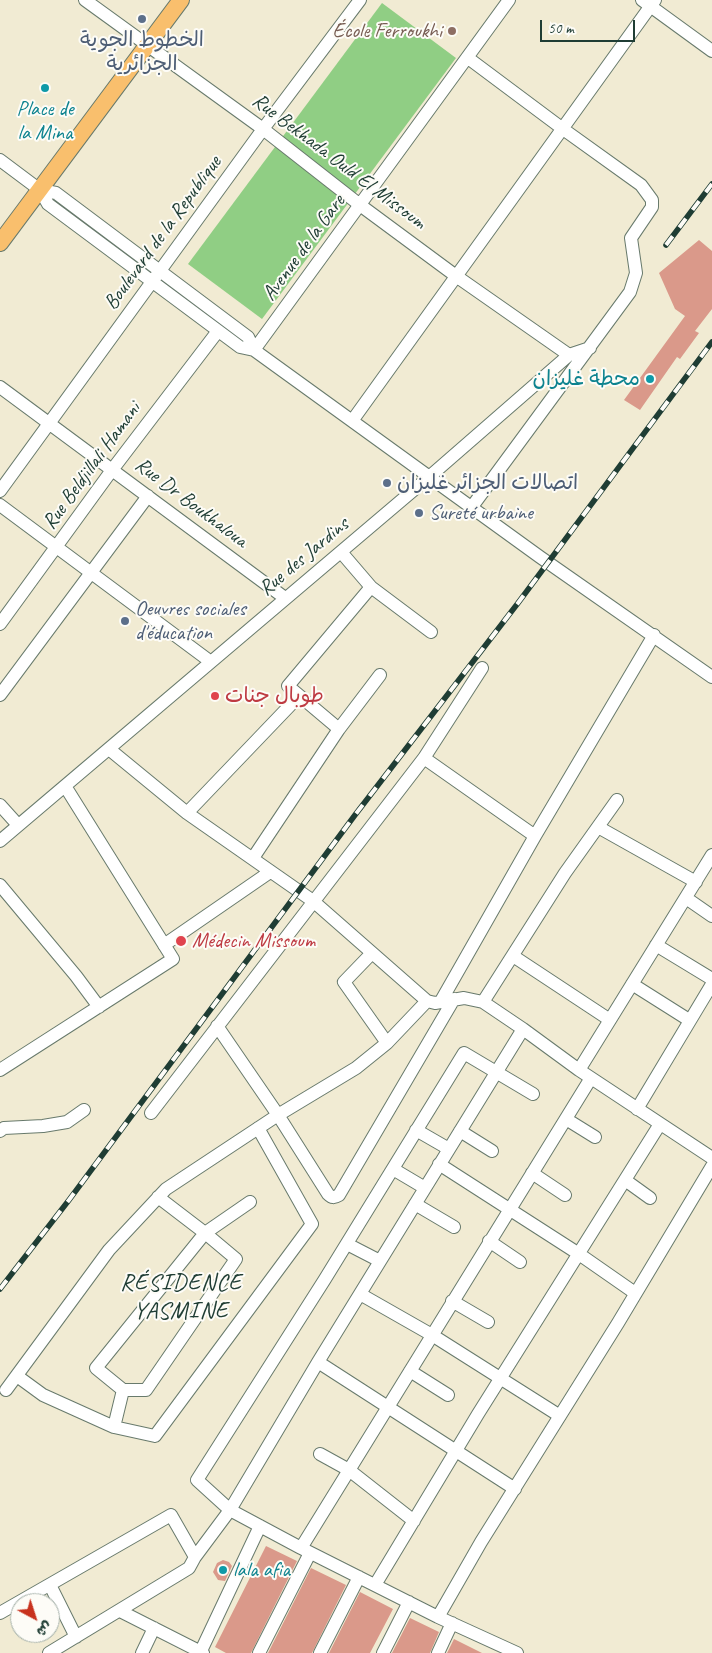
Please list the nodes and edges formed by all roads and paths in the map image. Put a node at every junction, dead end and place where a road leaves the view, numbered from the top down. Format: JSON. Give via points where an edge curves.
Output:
{"nodes":[{"id":1,"x":85,"y":0,"type":"edge"},
{"id":2,"x":181,"y":0,"type":"edge"},
{"id":3,"x":360,"y":0,"type":"edge"},
{"id":4,"x":509,"y":0,"type":"edge"},
{"id":5,"x":649,"y":2,"type":"edge"},
{"id":6,"x":148,"y":44,"type":"junction"},
{"id":7,"x":712,"y":51,"type":"edge"},
{"id":8,"x":468,"y":58,"type":"junction"},
{"id":9,"x":263,"y":128,"type":"junction"},
{"id":10,"x":563,"y":129,"type":"junction"},
{"id":11,"x":0,"y":160,"type":"edge"},
{"id":12,"x":40,"y":190,"type":"junction"},
{"id":13,"x":360,"y":205,"type":"junction"},
{"id":14,"x":0,"y":243,"type":"edge"},
{"id":15,"x":161,"y":270,"type":"junction"},
{"id":16,"x":456,"y":276,"type":"junction"},
{"id":17,"x":152,"y":282,"type":"junction"},
{"id":18,"x":218,"y":331,"type":"junction"},
{"id":19,"x":590,"y":348,"type":"junction"},
{"id":20,"x":254,"y":350,"type":"junction"},
{"id":21,"x":569,"y":355,"type":"junction"},
{"id":22,"x":0,"y":387,"type":"edge"},
{"id":23,"x":352,"y":421,"type":"junction"},
{"id":24,"x":49,"y":424,"type":"junction"},
{"id":25,"x":112,"y":470,"type":"junction"},
{"id":26,"x":429,"y":477,"type":"junction"},
{"id":27,"x":0,"y":491,"type":"edge"},
{"id":28,"x":148,"y":496,"type":"junction"},
{"id":29,"x":0,"y":505,"type":"edge"},
{"id":30,"x":472,"y":508,"type":"junction"},
{"id":31,"x":57,"y":548,"type":"junction"},
{"id":32,"x":341,"y":552,"type":"junction"},
{"id":33,"x":91,"y":573,"type":"junction"},
{"id":34,"x":372,"y":586,"type":"junction"},
{"id":35,"x":285,"y":598,"type":"junction"},
{"id":36,"x":0,"y":624,"type":"edge"},
{"id":37,"x":431,"y":632,"type":"dead end"},
{"id":38,"x":654,"y":635,"type":"junction"},
{"id":39,"x":211,"y":662,"type":"junction"},
{"id":40,"x":482,"y":668,"type":"dead end"},
{"id":41,"x":380,"y":675,"type":"dead end"},
{"id":42,"x":712,"y":677,"type":"edge"},
{"id":43,"x":0,"y":695,"type":"edge"},
{"id":44,"x":299,"y":696,"type":"junction"},
{"id":45,"x":339,"y":729,"type":"junction"},
{"id":46,"x":109,"y":749,"type":"junction"},
{"id":47,"x":424,"y":758,"type":"junction"},
{"id":48,"x":65,"y":786,"type":"junction"},
{"id":49,"x":617,"y":800,"type":"dead end"},
{"id":50,"x":0,"y":805,"type":"edge"},
{"id":51,"x":187,"y":813,"type":"junction"},
{"id":52,"x":18,"y":825,"type":"junction"},
{"id":53,"x":598,"y":827,"type":"junction"},
{"id":54,"x":534,"y":836,"type":"junction"},
{"id":55,"x":0,"y":841,"type":"edge"},
{"id":56,"x":712,"y":856,"type":"edge"},
{"id":57,"x":253,"y":858,"type":"junction"},
{"id":58,"x":270,"y":872,"type":"junction"},
{"id":59,"x":696,"y":882,"type":"junction"},
{"id":60,"x":0,"y":885,"type":"edge"},
{"id":61,"x":686,"y":898,"type":"junction"},
{"id":62,"x":313,"y":901,"type":"junction"},
{"id":63,"x":712,"y":916,"type":"edge"},
{"id":64,"x":164,"y":945,"type":"junction"},
{"id":65,"x":656,"y":945,"type":"junction"},
{"id":66,"x":372,"y":953,"type":"junction"},
{"id":67,"x":513,"y":956,"type":"junction"},
{"id":68,"x":712,"y":979,"type":"edge"},
{"id":69,"x":632,"y":984,"type":"junction"},
{"id":70,"x":712,"y":984,"type":"edge"},
{"id":71,"x":447,"y":1000,"type":"junction"},
{"id":72,"x":428,"y":1002,"type":"junction"},
{"id":73,"x":483,"y":1002,"type":"junction"},
{"id":74,"x":99,"y":1007,"type":"junction"},
{"id":75,"x":610,"y":1020,"type":"junction"},
{"id":76,"x":689,"y":1020,"type":"junction"},
{"id":77,"x":217,"y":1026,"type":"junction"},
{"id":78,"x":523,"y":1029,"type":"junction"},
{"id":79,"x":387,"y":1043,"type":"junction"},
{"id":80,"x":2,"y":1065,"type":"edge"},
{"id":81,"x":579,"y":1070,"type":"junction"},
{"id":82,"x":496,"y":1071,"type":"junction"},
{"id":83,"x":591,"y":1078,"type":"junction"},
{"id":84,"x":533,"y":1094,"type":"dead end"},
{"id":85,"x":637,"y":1109,"type":"junction"},
{"id":86,"x":84,"y":1110,"type":"dead end"},
{"id":87,"x":151,"y":1112,"type":"dead end"},
{"id":88,"x":278,"y":1115,"type":"junction"},
{"id":89,"x":566,"y":1119,"type":"junction"},
{"id":90,"x":660,"y":1124,"type":"junction"},
{"id":91,"x":258,"y":1128,"type":"junction"},
{"id":92,"x":416,"y":1130,"type":"junction"},
{"id":93,"x":460,"y":1130,"type":"junction"},
{"id":94,"x":0,"y":1131,"type":"edge"},
{"id":95,"x":596,"y":1137,"type":"dead end"},
{"id":96,"x":449,"y":1149,"type":"junction"},
{"id":97,"x":492,"y":1151,"type":"dead end"},
{"id":98,"x":712,"y":1158,"type":"edge"},
{"id":99,"x":439,"y":1164,"type":"junction"},
{"id":100,"x":712,"y":1166,"type":"edge"},
{"id":101,"x":393,"y":1169,"type":"junction"},
{"id":102,"x":532,"y":1173,"type":"junction"},
{"id":103,"x":625,"y":1180,"type":"junction"},
{"id":104,"x":425,"y":1188,"type":"junction"},
{"id":105,"x":565,"y":1194,"type":"dead end"},
{"id":106,"x":158,"y":1198,"type":"junction"},
{"id":107,"x":650,"y":1198,"type":"dead end"},
{"id":108,"x":250,"y":1202,"type":"dead end"},
{"id":109,"x":415,"y":1204,"type":"junction"},
{"id":110,"x":509,"y":1209,"type":"junction"},
{"id":111,"x":454,"y":1227,"type":"dead end"},
{"id":112,"x":205,"y":1233,"type":"junction"},
{"id":113,"x":489,"y":1241,"type":"junction"},
{"id":114,"x":346,"y":1244,"type":"junction"},
{"id":115,"x":579,"y":1254,"type":"junction"},
{"id":116,"x":380,"y":1261,"type":"junction"},
{"id":117,"x":520,"y":1262,"type":"dead end"},
{"id":118,"x":636,"y":1293,"type":"junction"},
{"id":119,"x":360,"y":1294,"type":"junction"},
{"id":120,"x":452,"y":1301,"type":"junction"},
{"id":121,"x":488,"y":1322,"type":"dead end"},
{"id":122,"x":432,"y":1335,"type":"junction"},
{"id":123,"x":318,"y":1362,"type":"junction"},
{"id":124,"x":410,"y":1371,"type":"junction"},
{"id":125,"x":17,"y":1376,"type":"junction"},
{"id":126,"x":501,"y":1378,"type":"junction"},
{"id":127,"x":6,"y":1390,"type":"dead end"},
{"id":128,"x":123,"y":1390,"type":"junction"},
{"id":129,"x":448,"y":1395,"type":"dead end"},
{"id":130,"x":388,"y":1407,"type":"junction"},
{"id":131,"x":560,"y":1416,"type":"junction"},
{"id":132,"x":114,"y":1427,"type":"junction"},
{"id":133,"x":456,"y":1451,"type":"junction"},
{"id":134,"x":320,"y":1454,"type":"dead end"},
{"id":135,"x":349,"y":1470,"type":"junction"},
{"id":136,"x":515,"y":1489,"type":"junction"},
{"id":137,"x":230,"y":1510,"type":"junction"},
{"id":138,"x":414,"y":1520,"type":"junction"},
{"id":139,"x":260,"y":1526,"type":"junction"},
{"id":140,"x":305,"y":1551,"type":"junction"},
{"id":141,"x":194,"y":1557,"type":"junction"},
{"id":142,"x":359,"y":1577,"type":"junction"},
{"id":143,"x":375,"y":1584,"type":"junction"},
{"id":144,"x":50,"y":1585,"type":"junction"},
{"id":145,"x":408,"y":1602,"type":"junction"},
{"id":146,"x":120,"y":1611,"type":"junction"},
{"id":147,"x":0,"y":1613,"type":"edge"},
{"id":148,"x":438,"y":1617,"type":"junction"},
{"id":149,"x":452,"y":1623,"type":"junction"},
{"id":150,"x":154,"y":1628,"type":"junction"},
{"id":151,"x":76,"y":1637,"type":"junction"},
{"id":152,"x":496,"y":1649,"type":"edge"},
{"id":153,"x":50,"y":1653,"type":"edge"},
{"id":154,"x":142,"y":1653,"type":"edge"},
{"id":155,"x":201,"y":1653,"type":"edge"},
{"id":156,"x":259,"y":1653,"type":"edge"},
{"id":157,"x":320,"y":1653,"type":"edge"},
{"id":158,"x":383,"y":1653,"type":"edge"},
{"id":159,"x":438,"y":1653,"type":"edge"},
{"id":160,"x":517,"y":1653,"type":"edge"}],
"edges":[{"from":1,"to":6,"type":"street","name":"Rue Bekhada Ould El Missoum"},
{"from":2,"to":6,"type":"main road"},
{"from":3,"to":9,"type":"street","name":"Boulevard de la Republique"},
{"from":4,"to":8,"type":"street","name":"Avenue de la Gare"},
{"from":5,"to":7,"type":"street"},
{"from":5,"to":10,"type":"street"},
{"from":6,"to":9,"type":"street","name":"Rue Bekhada Ould El Missoum"},
{"from":6,"to":12,"type":"main road"},
{"from":8,"to":10,"type":"street"},
{"from":8,"to":13,"type":"street","name":"Avenue de la Gare"},
{"from":9,"to":13,"type":"street","name":"Rue Bekhada Ould El Missoum"},
{"from":9,"to":15,"type":"street","name":"Boulevard de la Republique"},
{"from":10,"to":16,"type":"street"},
{"from":10,"to":19,"type":"street","via":[[641,185],[652,200],[652,207],[631,238],[636,273],[630,292]]},
{"from":11,"to":12,"type":"street"},
{"from":12,"to":14,"type":"main road"},
{"from":12,"to":15,"type":"street","via":[[56,193]]},
{"from":12,"to":17,"type":"street","via":[[48,204]]},
{"from":13,"to":16,"type":"street","name":"Rue Bekhada Ould El Missoum"},
{"from":13,"to":20,"type":"street","name":"Avenue de la Gare"},
{"from":15,"to":17,"type":"street","name":"Boulevard de la Republique"},
{"from":15,"to":20,"type":"street","via":[[248,337]]},
{"from":16,"to":21,"type":"street","name":"Rue Bekhada Ould El Missoum"},
{"from":16,"to":23,"type":"street"},
{"from":17,"to":18,"type":"street"},
{"from":17,"to":24,"type":"street","name":"Boulevard de la Republique"},
{"from":18,"to":20,"type":"street","via":[[240,347]]},
{"from":18,"to":25,"type":"street","name":"Rue Beldjillali Hamani"},
{"from":19,"to":21,"type":"street","name":"Rue des Jardins"},
{"from":19,"to":30,"type":"street"},
{"from":20,"to":23,"type":"street"},
{"from":21,"to":26,"type":"street","name":"Rue des Jardins"},
{"from":22,"to":24,"type":"street","name":"Rue Dr Boukhaloua"},
{"from":23,"to":26,"type":"street"},
{"from":24,"to":25,"type":"street","name":"Rue Dr Boukhaloua"},
{"from":24,"to":27,"type":"street","name":"Boulevard de la Republique"},
{"from":25,"to":28,"type":"street","name":"Rue Dr Boukhaloua"},
{"from":25,"to":31,"type":"street","name":"Rue Beldjillali Hamani"},
{"from":26,"to":30,"type":"street"},
{"from":26,"to":32,"type":"street","name":"Rue des Jardins"},
{"from":28,"to":33,"type":"street"},
{"from":28,"to":35,"type":"street","name":"Rue Dr Boukhaloua"},
{"from":29,"to":31,"type":"street"},
{"from":30,"to":38,"type":"street"},
{"from":31,"to":33,"type":"street"},
{"from":31,"to":36,"type":"street","name":"Rue Beldjillali Hamani"},
{"from":32,"to":34,"type":"street"},
{"from":32,"to":35,"type":"street","name":"Rue des Jardins"},
{"from":33,"to":39,"type":"street"},
{"from":33,"to":43,"type":"street"},
{"from":34,"to":37,"type":"street"},
{"from":34,"to":44,"type":"street","via":[[288,686]]},
{"from":35,"to":39,"type":"street","name":"Rue des Jardins"},
{"from":38,"to":42,"type":"street"},
{"from":38,"to":54,"type":"street"},
{"from":39,"to":46,"type":"street","name":"Rue des Jardins"},
{"from":40,"to":47,"type":"street"},
{"from":41,"to":45,"type":"street"},
{"from":44,"to":45,"type":"street"},
{"from":44,"to":51,"type":"street"},
{"from":45,"to":57,"type":"street"},
{"from":46,"to":48,"type":"street","name":"Rue des Jardins"},
{"from":46,"to":51,"type":"street"},
{"from":47,"to":54,"type":"street"},
{"from":47,"to":62,"type":"street"},
{"from":48,"to":52,"type":"street","name":"Rue des Jardins"},
{"from":48,"to":64,"type":"street"},
{"from":49,"to":53,"type":"street"},
{"from":50,"to":52,"type":"street"},
{"from":51,"to":57,"type":"street"},
{"from":52,"to":55,"type":"street","name":"Rue des Jardins"},
{"from":53,"to":59,"type":"street"},
{"from":53,"to":67,"type":"street"},
{"from":54,"to":71,"type":"street"},
{"from":56,"to":59,"type":"street"},
{"from":57,"to":58,"type":"street"},
{"from":58,"to":62,"type":"street"},
{"from":58,"to":64,"type":"street"},
{"from":59,"to":61,"type":"street"},
{"from":60,"to":74,"type":"street"},
{"from":61,"to":63,"type":"street"},
{"from":61,"to":65,"type":"street"},
{"from":62,"to":66,"type":"street"},
{"from":62,"to":77,"type":"street"},
{"from":64,"to":74,"type":"street","via":[[173,959]]},
{"from":65,"to":68,"type":"street"},
{"from":65,"to":69,"type":"street"},
{"from":66,"to":72,"type":"street"},
{"from":66,"to":79,"type":"street","via":[[344,982]]},
{"from":67,"to":73,"type":"street"},
{"from":67,"to":75,"type":"street"},
{"from":69,"to":75,"type":"street"},
{"from":69,"to":76,"type":"street"},
{"from":70,"to":76,"type":"street"},
{"from":71,"to":72,"type":"street"},
{"from":71,"to":73,"type":"street","via":[[464,998]]},
{"from":71,"to":88,"type":"street","via":[[335,1198],[328,1194]]},
{"from":72,"to":79,"type":"street"},
{"from":73,"to":78,"type":"street"},
{"from":74,"to":80,"type":"street"},
{"from":75,"to":81,"type":"street"},
{"from":76,"to":85,"type":"street"},
{"from":77,"to":87,"type":"street"},
{"from":77,"to":88,"type":"street"},
{"from":78,"to":81,"type":"street"},
{"from":78,"to":82,"type":"street"},
{"from":79,"to":88,"type":"street","via":[[356,1068]]},
{"from":81,"to":83,"type":"street"},
{"from":82,"to":84,"type":"street"},
{"from":82,"to":92,"type":"street","via":[[464,1053]]},
{"from":82,"to":93,"type":"street"},
{"from":83,"to":85,"type":"street"},
{"from":83,"to":89,"type":"street"},
{"from":85,"to":90,"type":"street"},
{"from":86,"to":94,"type":"street","via":[[67,1122]]},
{"from":88,"to":91,"type":"street"},
{"from":89,"to":95,"type":"street"},
{"from":89,"to":102,"type":"street"},
{"from":90,"to":98,"type":"street"},
{"from":90,"to":103,"type":"street"},
{"from":91,"to":106,"type":"street","via":[[166,1189]]},
{"from":91,"to":132,"type":"street","via":[[312,1224],[155,1436]]},
{"from":92,"to":96,"type":"street"},
{"from":92,"to":101,"type":"street"},
{"from":93,"to":96,"type":"street"},
{"from":93,"to":97,"type":"street"},
{"from":96,"to":99,"type":"street"},
{"from":99,"to":104,"type":"street"},
{"from":99,"to":110,"type":"street"},
{"from":100,"to":118,"type":"street"},
{"from":101,"to":104,"type":"street"},
{"from":101,"to":114,"type":"street"},
{"from":102,"to":105,"type":"street"},
{"from":102,"to":110,"type":"street"},
{"from":103,"to":107,"type":"street"},
{"from":103,"to":115,"type":"street"},
{"from":104,"to":109,"type":"street"},
{"from":106,"to":112,"type":"street"},
{"from":106,"to":125,"type":"street","via":[[109,1250]]},
{"from":108,"to":112,"type":"street"},
{"from":109,"to":111,"type":"street"},
{"from":109,"to":116,"type":"street"},
{"from":110,"to":113,"type":"street"},
{"from":110,"to":115,"type":"street"},
{"from":112,"to":128,"type":"street","via":[[96,1368]]},
{"from":112,"to":128,"type":"street","via":[[236,1258],[146,1390]]},
{"from":113,"to":117,"type":"street"},
{"from":113,"to":120,"type":"street"},
{"from":114,"to":116,"type":"street"},
{"from":114,"to":137,"type":"street","via":[[197,1480]]},
{"from":115,"to":118,"type":"street"},
{"from":115,"to":126,"type":"street"},
{"from":116,"to":119,"type":"street"},
{"from":118,"to":131,"type":"street"},
{"from":119,"to":122,"type":"street"},
{"from":119,"to":123,"type":"street"},
{"from":120,"to":121,"type":"street"},
{"from":120,"to":122,"type":"street"},
{"from":122,"to":124,"type":"street"},
{"from":122,"to":126,"type":"street"},
{"from":123,"to":130,"type":"street"},
{"from":123,"to":137,"type":"street"},
{"from":124,"to":129,"type":"street"},
{"from":124,"to":130,"type":"street"},
{"from":125,"to":127,"type":"street"},
{"from":125,"to":132,"type":"street","via":[[43,1394]]},
{"from":126,"to":131,"type":"street"},
{"from":126,"to":133,"type":"street"},
{"from":128,"to":132,"type":"street"},
{"from":130,"to":133,"type":"street"},
{"from":130,"to":135,"type":"street"},
{"from":131,"to":136,"type":"street"},
{"from":133,"to":136,"type":"street"},
{"from":133,"to":138,"type":"street"},
{"from":134,"to":135,"type":"street"},
{"from":135,"to":138,"type":"street"},
{"from":135,"to":140,"type":"street"},
{"from":136,"to":148,"type":"street"},
{"from":137,"to":139,"type":"street"},
{"from":137,"to":141,"type":"street"},
{"from":138,"to":143,"type":"street"},
{"from":139,"to":140,"type":"street"},
{"from":139,"to":155,"type":"street"},
{"from":140,"to":142,"type":"street"},
{"from":140,"to":156,"type":"street"},
{"from":141,"to":144,"type":"street","via":[[170,1515]]},
{"from":141,"to":146,"type":"street","via":[[189,1568]]},
{"from":142,"to":143,"type":"street"},
{"from":142,"to":157,"type":"street"},
{"from":143,"to":145,"type":"street"},
{"from":144,"to":147,"type":"street"},
{"from":144,"to":151,"type":"street"},
{"from":145,"to":148,"type":"street"},
{"from":145,"to":158,"type":"street"},
{"from":146,"to":150,"type":"street"},
{"from":146,"to":151,"type":"street"},
{"from":148,"to":149,"type":"street"},
{"from":149,"to":152,"type":"street"},
{"from":149,"to":159,"type":"street"},
{"from":150,"to":154,"type":"street"},
{"from":150,"to":155,"type":"street"},
{"from":151,"to":153,"type":"street"},
{"from":152,"to":160,"type":"street"}]}
